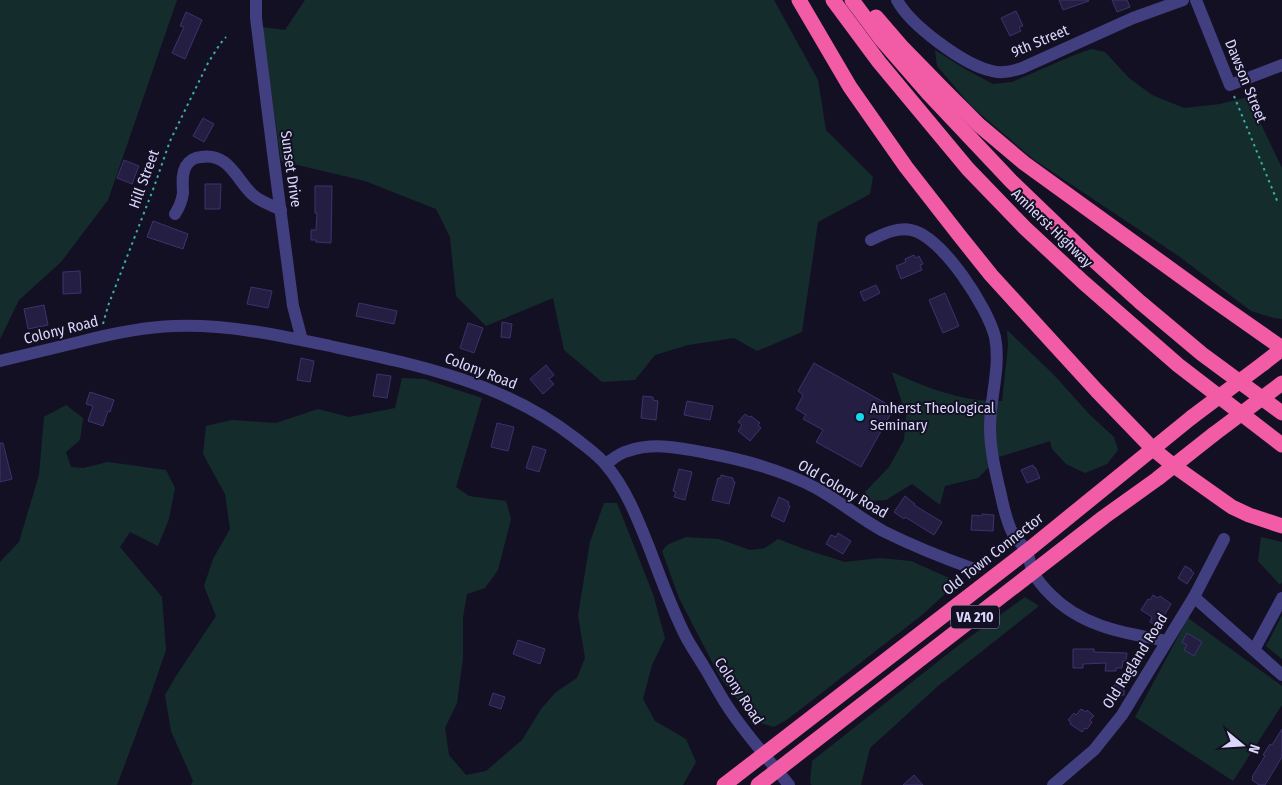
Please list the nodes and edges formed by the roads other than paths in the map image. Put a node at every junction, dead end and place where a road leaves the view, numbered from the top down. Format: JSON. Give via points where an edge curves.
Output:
{"nodes":[{"id":1,"x":256,"y":0,"type":"edge"},
{"id":2,"x":799,"y":0,"type":"edge"},
{"id":3,"x":832,"y":0,"type":"edge"},
{"id":4,"x":852,"y":0,"type":"edge"},
{"id":5,"x":862,"y":0,"type":"edge"},
{"id":6,"x":896,"y":0,"type":"edge"},
{"id":7,"x":1183,"y":0,"type":"edge"},
{"id":8,"x":1196,"y":0,"type":"edge"},
{"id":9,"x":1282,"y":65,"type":"edge"},
{"id":10,"x":281,"y":210,"type":"junction"},
{"id":11,"x":175,"y":214,"type":"dead end"},
{"id":12,"x":871,"y":240,"type":"dead end"},
{"id":13,"x":302,"y":340,"type":"junction"},
{"id":14,"x":1282,"y":348,"type":"edge"},
{"id":15,"x":0,"y":361,"type":"edge"},
{"id":16,"x":1282,"y":383,"type":"edge"},
{"id":17,"x":1282,"y":413,"type":"edge"},
{"id":18,"x":1282,"y":445,"type":"edge"},
{"id":19,"x":1153,"y":448,"type":"junction"},
{"id":20,"x":606,"y":464,"type":"junction"},
{"id":21,"x":1174,"y":466,"type":"junction"},
{"id":22,"x":1282,"y":526,"type":"edge"},
{"id":23,"x":1224,"y":539,"type":"dead end"},
{"id":24,"x":1026,"y":551,"type":"junction"},
{"id":25,"x":974,"y":569,"type":"dead end"},
{"id":26,"x":1033,"y":573,"type":"junction"},
{"id":27,"x":1194,"y":597,"type":"junction"},
{"id":28,"x":1282,"y":598,"type":"edge"},
{"id":29,"x":1167,"y":641,"type":"junction"},
{"id":30,"x":1254,"y":650,"type":"junction"},
{"id":31,"x":1282,"y":675,"type":"edge"},
{"id":32,"x":764,"y":754,"type":"junction"},
{"id":33,"x":778,"y":770,"type":"junction"},
{"id":34,"x":724,"y":785,"type":"edge"},
{"id":35,"x":758,"y":785,"type":"edge"},
{"id":36,"x":789,"y":785,"type":"edge"},
{"id":37,"x":1053,"y":785,"type":"edge"}],
"edges":[{"from":1,"to":10,"type":"street","name":"Sunset Drive"},
{"from":2,"to":19,"type":"highway","via":[[850,87],[958,235],[1097,391]]},
{"from":3,"to":18,"type":"highway","name":"Amherst Highway","via":[[968,168],[1025,228],[1178,365]]},
{"from":4,"to":17,"type":"highway","name":"Amherst Highway","via":[[880,39],[922,86],[1011,181],[1089,256],[1202,354]]},
{"from":5,"to":14,"type":"highway","via":[[945,92],[1024,163]]},
{"from":6,"to":7,"type":"street","name":"9th Street","via":[[920,28],[962,58],[992,72],[1010,72],[1133,18]]},
{"from":8,"to":9,"type":"street","name":"Dawson Street","via":[[1230,85]]},
{"from":10,"to":11,"type":"street","via":[[255,197],[226,163],[207,156],[191,160],[186,165],[183,192]]},
{"from":10,"to":13,"type":"street","name":"Sunset Drive","via":[[293,306]]},
{"from":12,"to":24,"type":"street","via":[[886,233],[909,229],[929,240],[946,255],[964,279],[990,322],[997,354],[990,446],[1004,511],[1014,535]]},
{"from":13,"to":15,"type":"street","name":"Colony Road","via":[[202,325],[141,328]]},
{"from":13,"to":20,"type":"street","name":"Colony Road","via":[[406,362],[471,382],[538,412]]},
{"from":14,"to":19,"type":"highway","name":"Old Town Connector","number":"VA 210","bridge":true},
{"from":16,"to":21,"type":"highway","number":"VA 210","bridge":true},
{"from":19,"to":21,"type":"highway"},
{"from":19,"to":24,"type":"highway","name":"Old Town Connector","number":"VA 210"},
{"from":20,"to":25,"type":"street","name":"Old Colony Road","via":[[629,450],[647,447],[683,448],[730,457],[798,479],[874,526]]},
{"from":20,"to":32,"type":"street","name":"Colony Road","via":[[636,515],[686,637],[731,712]]},
{"from":21,"to":22,"type":"highway","via":[[1232,507]]},
{"from":21,"to":26,"type":"highway","number":"VA 210"},
{"from":23,"to":27,"type":"street","name":"Old Ragland Road"},
{"from":24,"to":26,"type":"street"},
{"from":24,"to":32,"type":"highway","name":"Old Town Connector","number":"VA 210"},
{"from":26,"to":29,"type":"street","via":[[1056,600],[1089,621],[1114,631]]},
{"from":26,"to":33,"type":"highway","number":"VA 210"},
{"from":27,"to":29,"type":"street","name":"Old Ragland Road"},
{"from":27,"to":30,"type":"street"},
{"from":28,"to":30,"type":"street"},
{"from":29,"to":37,"type":"street","name":"Old Ragland Road","via":[[1122,715],[1094,750]]},
{"from":30,"to":31,"type":"street"},
{"from":32,"to":33,"type":"street","name":"Colony Road"},
{"from":32,"to":34,"type":"highway","name":"Old Town Connector","number":"VA 210"},
{"from":33,"to":35,"type":"highway","number":"VA 210"},
{"from":33,"to":36,"type":"street","name":"Colony Road"}]}
